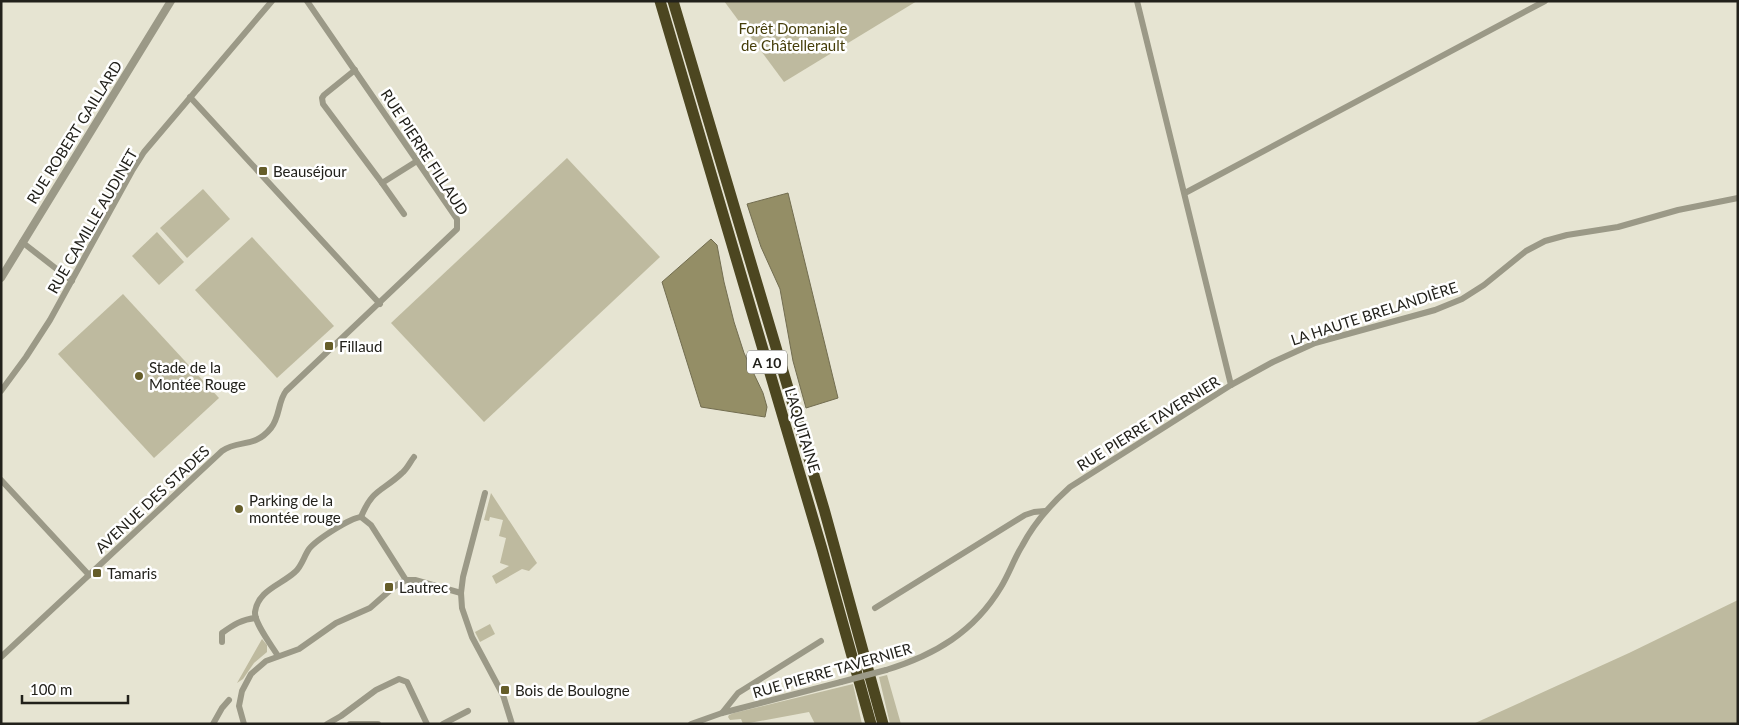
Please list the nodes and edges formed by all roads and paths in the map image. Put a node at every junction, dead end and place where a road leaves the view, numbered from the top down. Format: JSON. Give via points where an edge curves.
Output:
{"nodes":[{"id":1,"x":171,"y":1,"type":"edge"},
{"id":2,"x":272,"y":1,"type":"edge"},
{"id":3,"x":307,"y":1,"type":"edge"},
{"id":4,"x":660,"y":1,"type":"edge"},
{"id":5,"x":673,"y":1,"type":"edge"},
{"id":6,"x":1137,"y":1,"type":"edge"},
{"id":7,"x":1545,"y":1,"type":"edge"},
{"id":8,"x":355,"y":70,"type":"junction"},
{"id":9,"x":190,"y":97,"type":"junction"},
{"id":10,"x":417,"y":161,"type":"junction"},
{"id":11,"x":382,"y":184,"type":"junction"},
{"id":12,"x":1185,"y":192,"type":"junction"},
{"id":13,"x":1738,"y":198,"type":"edge"},
{"id":14,"x":404,"y":214,"type":"dead end"},
{"id":15,"x":22,"y":242,"type":"junction"},
{"id":16,"x":1,"y":278,"type":"edge"},
{"id":17,"x":72,"y":281,"type":"junction"},
{"id":18,"x":380,"y":304,"type":"junction"},
{"id":19,"x":1231,"y":385,"type":"junction"},
{"id":20,"x":1,"y":391,"type":"edge"},
{"id":21,"x":414,"y":457,"type":"dead end"},
{"id":22,"x":1,"y":480,"type":"edge"},
{"id":23,"x":485,"y":492,"type":"dead end"},
{"id":24,"x":1045,"y":511,"type":"junction"},
{"id":25,"x":361,"y":517,"type":"junction"},
{"id":26,"x":89,"y":575,"type":"junction"},
{"id":27,"x":406,"y":580,"type":"junction"},
{"id":28,"x":461,"y":593,"type":"junction"},
{"id":29,"x":875,"y":608,"type":"dead end"},
{"id":30,"x":256,"y":618,"type":"junction"},
{"id":31,"x":821,"y":641,"type":"dead end"},
{"id":32,"x":222,"y":642,"type":"dead end"},
{"id":33,"x":278,"y":656,"type":"junction"},
{"id":34,"x":1,"y":657,"type":"edge"},
{"id":35,"x":229,"y":700,"type":"dead end"},
{"id":36,"x":468,"y":711,"type":"dead end"},
{"id":37,"x":722,"y":713,"type":"junction"},
{"id":38,"x":213,"y":724,"type":"edge"},
{"id":39,"x":244,"y":724,"type":"edge"},
{"id":40,"x":327,"y":724,"type":"edge"},
{"id":41,"x":350,"y":724,"type":"edge"},
{"id":42,"x":378,"y":724,"type":"edge"},
{"id":43,"x":428,"y":724,"type":"edge"},
{"id":44,"x":443,"y":724,"type":"edge"},
{"id":45,"x":512,"y":724,"type":"edge"},
{"id":46,"x":691,"y":724,"type":"edge"},
{"id":47,"x":870,"y":724,"type":"edge"},
{"id":48,"x":883,"y":724,"type":"edge"}],
"edges":[{"from":1,"to":15,"type":"street","name":"RUE ROBERT GAILLARD"},
{"from":2,"to":9,"type":"street","name":"RUE CAMILLE AUDINET"},
{"from":3,"to":8,"type":"street","name":"RUE PIERRE FILLAUD"},
{"from":4,"to":47,"type":"highway","name":"L'AQUITAINE","number":"A 10","via":[[815,522]]},
{"from":5,"to":48,"type":"highway","name":"L'AQUITAINE","number":"A 10","via":[[840,563]]},
{"from":6,"to":12,"type":"street"},
{"from":7,"to":12,"type":"street"},
{"from":8,"to":10,"type":"street","name":"RUE PIERRE FILLAUD"},
{"from":8,"to":11,"type":"street","via":[[324,96],[322,102]]},
{"from":9,"to":17,"type":"street","name":"RUE CAMILLE AUDINET","via":[[144,152]]},
{"from":9,"to":18,"type":"street"},
{"from":10,"to":11,"type":"street"},
{"from":10,"to":18,"type":"street","name":"RUE PIERRE FILLAUD","via":[[457,219],[458,226]]},
{"from":11,"to":14,"type":"street"},
{"from":12,"to":19,"type":"street"},
{"from":13,"to":19,"type":"street","name":"LA HAUTE BRELANDIÈRE","via":[[1545,241],[1526,251],[1462,299],[1435,310],[1315,343]]},
{"from":15,"to":16,"type":"street","name":"RUE ROBERT GAILLARD"},
{"from":15,"to":17,"type":"street"},
{"from":17,"to":20,"type":"street","name":"RUE CAMILLE AUDINET","via":[[26,357]]},
{"from":18,"to":26,"type":"street","name":"AVENUE DES STADES","via":[[286,391],[273,426],[266,434],[252,443],[222,451]]},
{"from":19,"to":24,"type":"street","name":"RUE PIERRE TAVERNIER","via":[[1088,475]]},
{"from":21,"to":25,"type":"street","via":[[403,473],[371,497]]},
{"from":22,"to":26,"type":"street"},
{"from":23,"to":28,"type":"street"},
{"from":24,"to":29,"type":"street","via":[[1025,515]]},
{"from":24,"to":37,"type":"street","name":"RUE PIERRE TAVERNIER","bridge":true,"via":[[981,615],[940,648],[886,670]]},
{"from":25,"to":27,"type":"street","via":[[371,525]]},
{"from":25,"to":30,"type":"street","via":[[315,543],[297,571],[262,596]]},
{"from":26,"to":34,"type":"street","name":"AVENUE DES STADES"},
{"from":27,"to":28,"type":"street"},
{"from":27,"to":33,"type":"street","via":[[370,608],[336,622],[299,649]]},
{"from":28,"to":45,"type":"street","via":[[466,622],[503,695]]},
{"from":30,"to":32,"type":"street","via":[[246,618],[222,633]]},
{"from":30,"to":33,"type":"street"},
{"from":31,"to":37,"type":"street","via":[[738,693]]},
{"from":33,"to":39,"type":"street","via":[[258,667],[246,682],[240,698],[240,715]]},
{"from":35,"to":38,"type":"street"},
{"from":36,"to":44,"type":"street"},
{"from":37,"to":46,"type":"street","name":"RUE PIERRE TAVERNIER"},
{"from":40,"to":43,"type":"street","via":[[376,690],[399,679],[406,682]]},
{"from":41,"to":42,"type":"street"}]}
